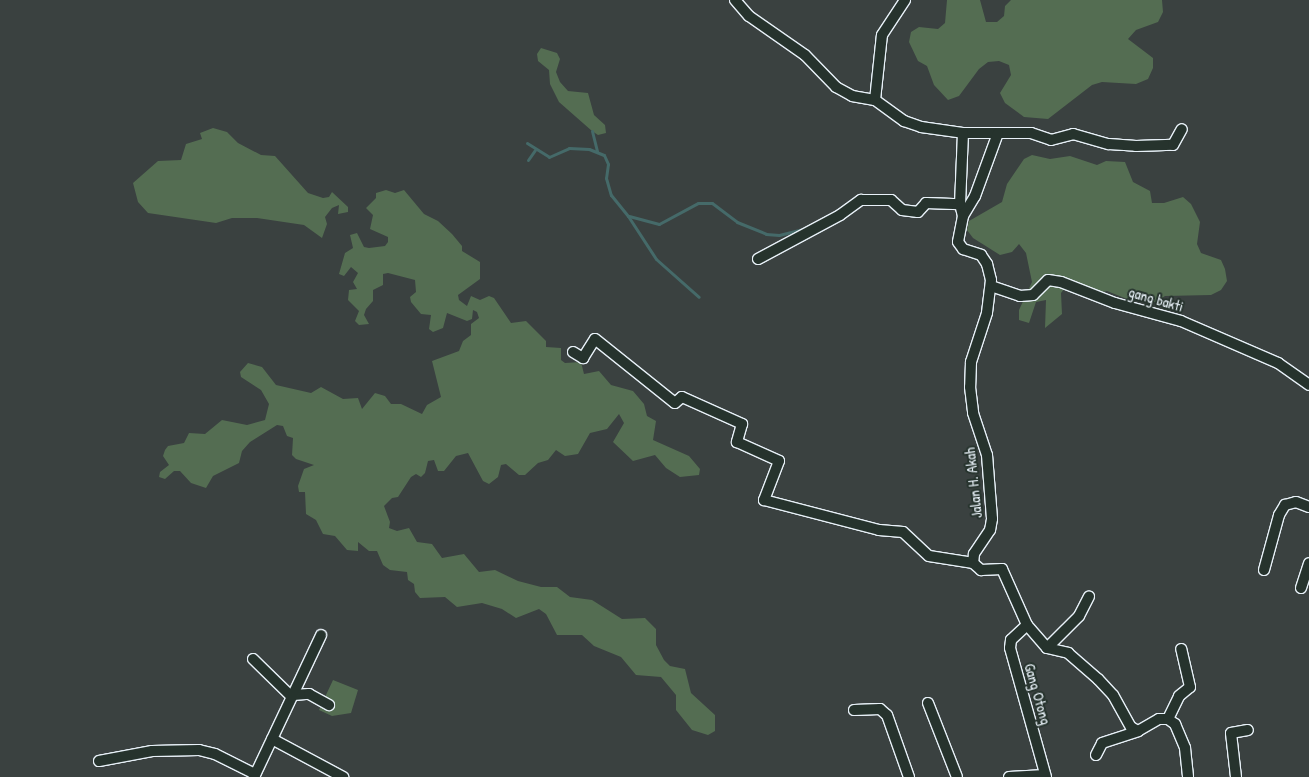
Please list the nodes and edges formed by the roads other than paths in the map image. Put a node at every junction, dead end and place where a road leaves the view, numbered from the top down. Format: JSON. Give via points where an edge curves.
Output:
{"nodes":[{"id":1,"x":735,"y":0,"type":"edge"},
{"id":2,"x":905,"y":0,"type":"edge"},
{"id":3,"x":875,"y":100,"type":"junction"},
{"id":4,"x":1182,"y":129,"type":"dead end"},
{"id":5,"x":963,"y":133,"type":"junction"},
{"id":6,"x":998,"y":133,"type":"junction"},
{"id":7,"x":960,"y":204,"type":"junction"},
{"id":8,"x":963,"y":216,"type":"junction"},
{"id":9,"x":758,"y":259,"type":"dead end"},
{"id":10,"x":991,"y":286,"type":"junction"},
{"id":11,"x":573,"y":352,"type":"dead end"},
{"id":12,"x":1309,"y":385,"type":"edge"},
{"id":13,"x":1309,"y":507,"type":"edge"},
{"id":14,"x":973,"y":563,"type":"junction"},
{"id":15,"x":1309,"y":564,"type":"edge"},
{"id":16,"x":1264,"y":570,"type":"dead end"},
{"id":17,"x":1301,"y":588,"type":"dead end"},
{"id":18,"x":1089,"y":596,"type":"dead end"},
{"id":19,"x":1027,"y":625,"type":"junction"},
{"id":20,"x":321,"y":635,"type":"dead end"},
{"id":21,"x":1047,"y":648,"type":"junction"},
{"id":22,"x":1181,"y":649,"type":"dead end"},
{"id":23,"x":253,"y":659,"type":"dead end"},
{"id":24,"x":292,"y":696,"type":"junction"},
{"id":25,"x":928,"y":703,"type":"dead end"},
{"id":26,"x":329,"y":705,"type":"dead end"},
{"id":27,"x":854,"y":710,"type":"dead end"},
{"id":28,"x":1168,"y":719,"type":"junction"},
{"id":29,"x":1248,"y":730,"type":"dead end"},
{"id":30,"x":1138,"y":731,"type":"junction"},
{"id":31,"x":272,"y":739,"type":"junction"},
{"id":32,"x":1096,"y":755,"type":"dead end"},
{"id":33,"x":99,"y":761,"type":"dead end"},
{"id":34,"x":255,"y":776,"type":"edge"},
{"id":35,"x":1046,"y":776,"type":"edge"},
{"id":36,"x":343,"y":777,"type":"edge"},
{"id":37,"x":909,"y":777,"type":"edge"},
{"id":38,"x":957,"y":777,"type":"edge"},
{"id":39,"x":1009,"y":777,"type":"edge"},
{"id":40,"x":1188,"y":777,"type":"edge"},
{"id":41,"x":1236,"y":777,"type":"edge"}],
"edges":[{"from":1,"to":3,"type":"street","via":[[749,16],[805,56],[836,87],[852,96]]},
{"from":2,"to":3,"type":"street","via":[[882,35]]},
{"from":3,"to":5,"type":"street","via":[[904,121]]},
{"from":4,"to":6,"type":"street","via":[[1173,145],[1123,146],[1073,134],[1051,140],[1039,134]]},
{"from":5,"to":6,"type":"street"},
{"from":5,"to":7,"type":"street","name":"Jalan H. Akah"},
{"from":6,"to":8,"type":"street"},
{"from":7,"to":8,"type":"street","name":"Jalan H. Akah"},
{"from":7,"to":9,"type":"street","via":[[926,203],[918,212],[902,210],[891,200],[861,200],[840,215]]},
{"from":8,"to":10,"type":"street","name":"Jalan H. Akah","via":[[959,244],[984,260]]},
{"from":10,"to":12,"type":"street","name":"gang bakti","via":[[1020,296],[1033,295],[1048,280],[1060,282],[1115,303],[1181,320],[1278,363]]},
{"from":10,"to":14,"type":"street","name":"Jalan H. Akah","via":[[987,313],[971,362],[970,387],[973,413],[987,455],[992,519],[990,530],[974,554]]},
{"from":11,"to":14,"type":"street","via":[[582,358],[596,338],[675,403],[682,397],[742,424],[737,442],[779,461],[764,500],[879,530],[903,532],[929,556]]},
{"from":13,"to":16,"type":"street","via":[[1296,502],[1285,505],[1279,515]]},
{"from":14,"to":19,"type":"street","via":[[977,569],[1000,568]]},
{"from":15,"to":17,"type":"street"},
{"from":18,"to":21,"type":"street","via":[[1079,616]]},
{"from":19,"to":21,"type":"street"},
{"from":19,"to":35,"type":"street","name":"Gang Otong","via":[[1011,640],[1010,648]]},
{"from":20,"to":24,"type":"street"},
{"from":21,"to":30,"type":"street","via":[[1068,653],[1098,680],[1113,695],[1131,727]]},
{"from":22,"to":28,"type":"street","via":[[1190,687],[1179,696]]},
{"from":23,"to":24,"type":"street"},
{"from":24,"to":26,"type":"street","via":[[309,694]]},
{"from":24,"to":31,"type":"street"},
{"from":25,"to":38,"type":"street"},
{"from":27,"to":37,"type":"street","via":[[880,709],[887,715]]},
{"from":28,"to":30,"type":"street","via":[[1160,719]]},
{"from":28,"to":40,"type":"street","via":[[1175,724],[1185,748]]},
{"from":29,"to":41,"type":"street","via":[[1231,733]]},
{"from":30,"to":32,"type":"street","via":[[1102,742]]},
{"from":31,"to":34,"type":"street"},
{"from":31,"to":36,"type":"street"},
{"from":33,"to":34,"type":"street","via":[[152,751],[199,750],[215,754]]},
{"from":35,"to":39,"type":"street"}]}
